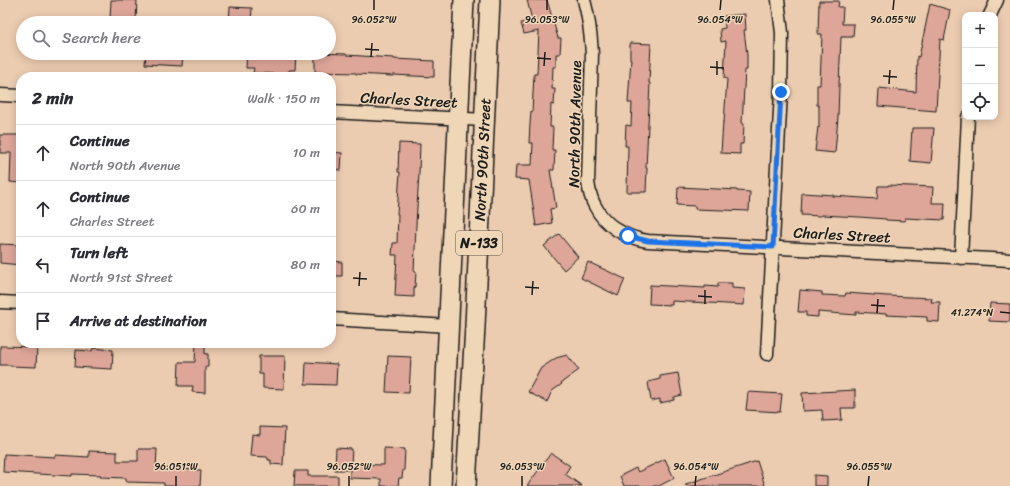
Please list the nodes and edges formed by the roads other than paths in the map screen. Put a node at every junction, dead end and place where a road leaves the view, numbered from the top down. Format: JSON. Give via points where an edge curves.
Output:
{"nodes":[{"id":1,"x":464,"y":0,"type":"edge"},
{"id":2,"x":490,"y":0,"type":"edge"},
{"id":3,"x":584,"y":0,"type":"edge"},
{"id":4,"x":778,"y":0,"type":"edge"},
{"id":5,"x":997,"y":0,"type":"edge"},
{"id":6,"x":991,"y":12,"type":"edge"},
{"id":7,"x":0,"y":95,"type":"edge"},
{"id":8,"x":16,"y":96,"type":"edge"},
{"id":9,"x":336,"y":112,"type":"edge"},
{"id":10,"x":458,"y":118,"type":"junction"},
{"id":11,"x":485,"y":120,"type":"junction"},
{"id":12,"x":968,"y":120,"type":"edge"},
{"id":13,"x":648,"y":241,"type":"joint"},
{"id":14,"x":773,"y":247,"type":"junction"},
{"id":15,"x":961,"y":258,"type":"junction"},
{"id":16,"x":1010,"y":260,"type":"edge"},
{"id":17,"x":0,"y":302,"type":"edge"},
{"id":18,"x":16,"y":303,"type":"edge"},
{"id":19,"x":336,"y":319,"type":"edge"},
{"id":20,"x":449,"y":326,"type":"junction"},
{"id":21,"x":767,"y":354,"type":"dead end"},
{"id":22,"x":441,"y":486,"type":"edge"},
{"id":23,"x":466,"y":486,"type":"edge"}],
"edges":[{"from":1,"to":10,"type":"main road","name":"North 90th Street","number":"N-133"},
{"from":2,"to":11,"type":"main road","name":"North 90th Street","number":"N-133"},
{"from":3,"to":13,"type":"street","name":"North 90th Avenue","via":[[592,37],[588,182],[590,194],[603,219],[616,230]]},
{"from":4,"to":14,"type":"street","via":[[782,34],[781,92]]},
{"from":5,"to":6,"type":"street"},
{"from":7,"to":8,"type":"street"},
{"from":9,"to":10,"type":"street","name":"Charles Street"},
{"from":10,"to":11,"type":"street","name":"Charles Street"},
{"from":10,"to":20,"type":"main road","name":"North 90th Street","number":"N-133"},
{"from":11,"to":23,"type":"main road","name":"North 90th Street","number":"N-133"},
{"from":12,"to":15,"type":"street"},
{"from":13,"to":14,"type":"street","name":"Charles Street"},
{"from":14,"to":15,"type":"street","name":"Charles Street"},
{"from":14,"to":21,"type":"street"},
{"from":15,"to":16,"type":"street","name":"Charles Street"},
{"from":17,"to":18,"type":"street"},
{"from":19,"to":20,"type":"street"},
{"from":20,"to":22,"type":"main road","name":"North 90th Street","number":"N-133"}]}
